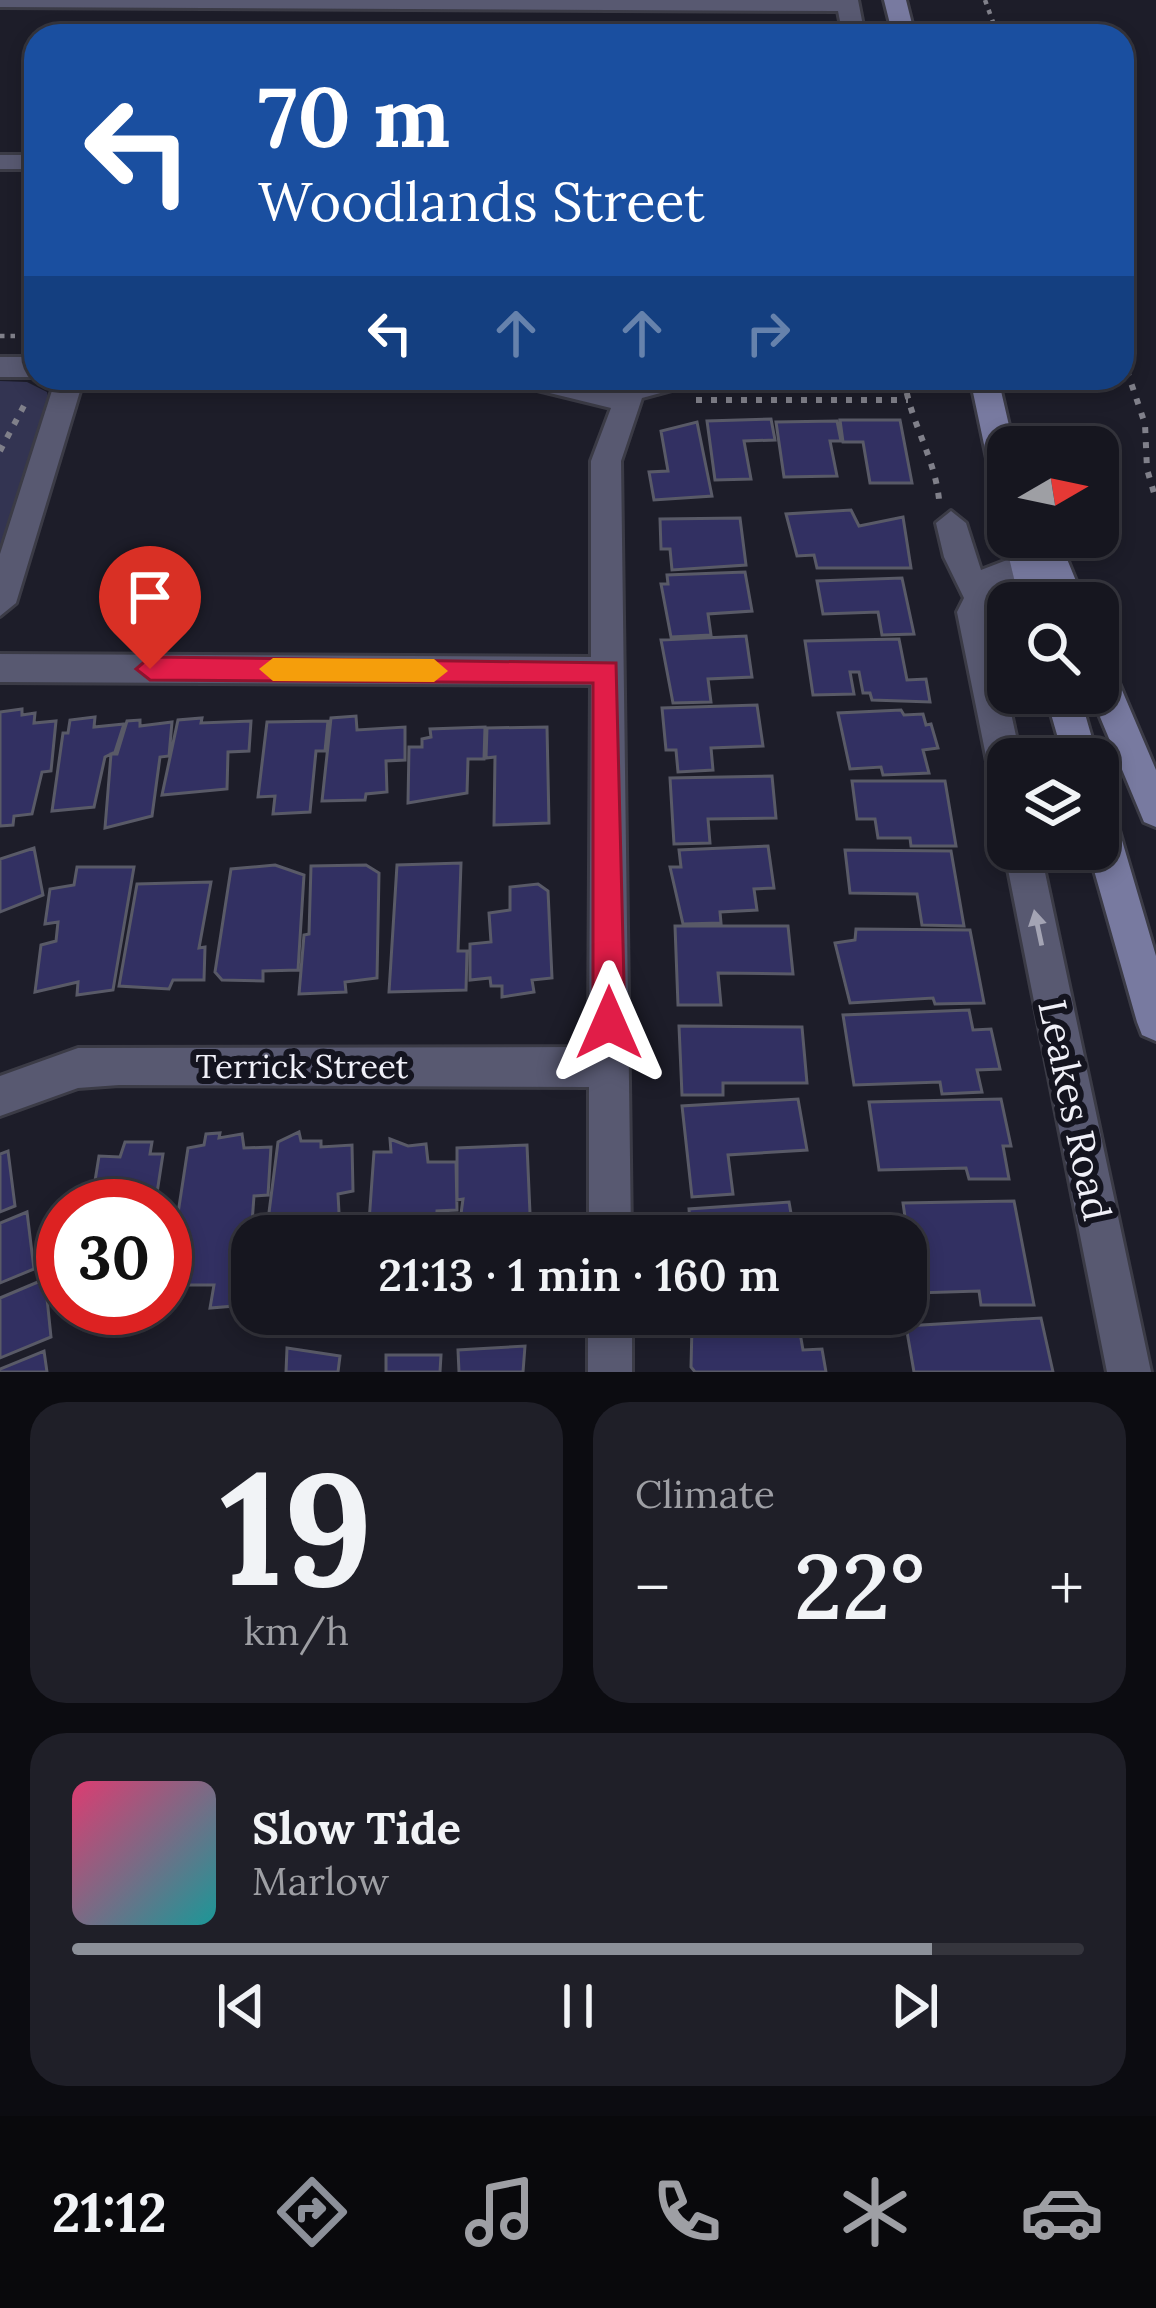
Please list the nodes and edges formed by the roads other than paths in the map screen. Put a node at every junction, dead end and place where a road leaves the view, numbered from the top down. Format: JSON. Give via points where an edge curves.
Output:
{"nodes":[{"id":1,"x":58,"y":1,"type":"edge"},
{"id":2,"x":321,"y":1,"type":"edge"},
{"id":3,"x":0,"y":2,"type":"edge"},
{"id":4,"x":205,"y":2,"type":"edge"},
{"id":5,"x":583,"y":2,"type":"edge"},
{"id":6,"x":847,"y":3,"type":"edge"},
{"id":7,"x":67,"y":390,"type":"edge"},
{"id":8,"x":86,"y":390,"type":"edge"},
{"id":9,"x":574,"y":390,"type":"edge"},
{"id":10,"x":586,"y":390,"type":"edge"},
{"id":11,"x":629,"y":390,"type":"edge"},
{"id":12,"x":636,"y":390,"type":"edge"},
{"id":13,"x":988,"y":390,"type":"edge"},
{"id":14,"x":989,"y":390,"type":"edge"},
{"id":15,"x":995,"y":426,"type":"edge"},
{"id":16,"x":1002,"y":426,"type":"edge"},
{"id":17,"x":606,"y":461,"type":"junction"},
{"id":18,"x":46,"y":463,"type":"junction"},
{"id":19,"x":951,"y":523,"type":"dead end"},
{"id":20,"x":1014,"y":558,"type":"edge"},
{"id":21,"x":0,"y":603,"type":"edge"},
{"id":22,"x":975,"y":603,"type":"junction"},
{"id":23,"x":0,"y":668,"type":"edge"},
{"id":24,"x":606,"y":671,"type":"junction"},
{"id":25,"x":1116,"y":714,"type":"edge"},
{"id":26,"x":1000,"y":738,"type":"edge"},
{"id":27,"x":1156,"y":811,"type":"edge"},
{"id":28,"x":1026,"y":870,"type":"edge"},
{"id":29,"x":1112,"y":870,"type":"edge"},
{"id":30,"x":1156,"y":1022,"type":"edge"},
{"id":31,"x":610,"y":1067,"type":"junction"},
{"id":32,"x":0,"y":1096,"type":"edge"},
{"id":33,"x":610,"y":1215,"type":"edge"},
{"id":34,"x":610,"y":1335,"type":"edge"},
{"id":35,"x":610,"y":1372,"type":"edge"},
{"id":36,"x":1129,"y":1372,"type":"edge"}],
"edges":[{"from":1,"to":3,"type":"street"},
{"from":1,"to":4,"type":"street"},
{"from":2,"to":4,"type":"street"},
{"from":2,"to":5,"type":"street"},
{"from":5,"to":6,"type":"street"},
{"from":7,"to":18,"type":"street"},
{"from":8,"to":18,"type":"street"},
{"from":9,"to":17,"type":"street"},
{"from":10,"to":11,"type":"street","via":[[610,399]]},
{"from":12,"to":17,"type":"street"},
{"from":13,"to":15,"type":"main road"},
{"from":14,"to":16,"type":"main road"},
{"from":17,"to":24,"type":"street"},
{"from":18,"to":21,"type":"street"},
{"from":19,"to":22,"type":"street"},
{"from":20,"to":22,"type":"street"},
{"from":22,"to":26,"type":"street"},
{"from":23,"to":24,"type":"street"},
{"from":24,"to":31,"type":"street"},
{"from":25,"to":27,"type":"main road"},
{"from":36,"to":28,"type":"street","name":"Leakes Road","one_way":true},
{"from":29,"to":30,"type":"main road"},
{"from":31,"to":32,"type":"street","name":"Terrick Street","via":[[93,1066]]},
{"from":31,"to":33,"type":"street"},
{"from":34,"to":35,"type":"street"}]}
